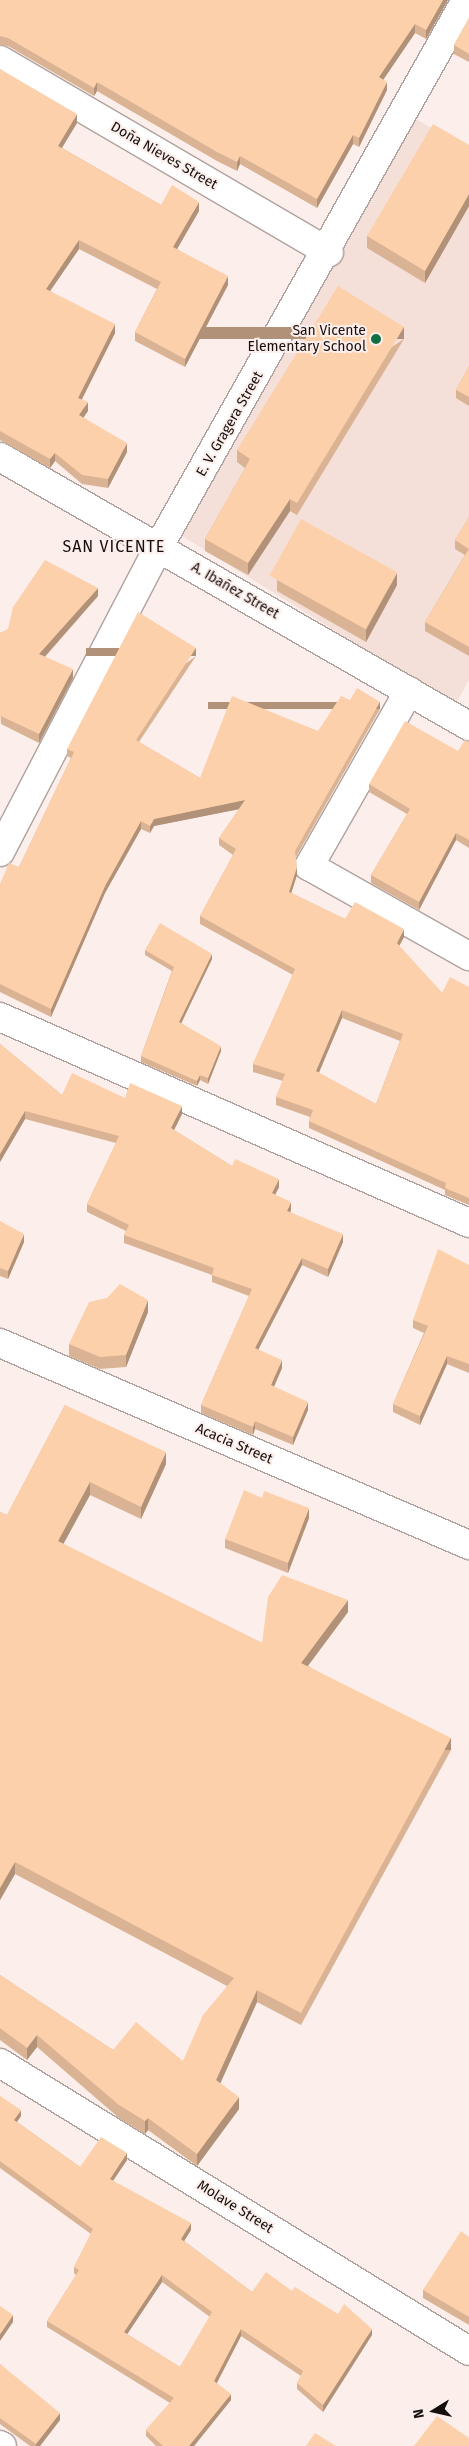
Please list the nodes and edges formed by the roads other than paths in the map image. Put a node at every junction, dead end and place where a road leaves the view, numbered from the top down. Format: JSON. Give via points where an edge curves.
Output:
{"nodes":[{"id":1,"x":466,"y":0,"type":"edge"},
{"id":2,"x":0,"y":60,"type":"edge"},
{"id":3,"x":329,"y":252,"type":"junction"},
{"id":4,"x":0,"y":457,"type":"edge"},
{"id":5,"x":158,"y":548,"type":"junction"},
{"id":6,"x":409,"y":691,"type":"junction"},
{"id":7,"x":469,"y":726,"type":"edge"},
{"id":8,"x":0,"y":852,"type":"edge"},
{"id":9,"x":469,"y":956,"type":"edge"},
{"id":10,"x":0,"y":1017,"type":"edge"},
{"id":11,"x":469,"y":1223,"type":"edge"},
{"id":12,"x":0,"y":1342,"type":"edge"},
{"id":13,"x":469,"y":1546,"type":"edge"},
{"id":14,"x":0,"y":2063,"type":"edge"},
{"id":15,"x":469,"y":2351,"type":"edge"}],
"edges":[{"from":1,"to":3,"type":"street","name":"E. V. Gragera Street"},
{"from":2,"to":3,"type":"street","name":"Doña Nieves Street"},
{"from":3,"to":5,"type":"street","name":"E. V. Gragera Street"},
{"from":4,"to":5,"type":"street","name":"A. Ibañez Street"},
{"from":5,"to":6,"type":"street","name":"A. Ibañez Street"},
{"from":5,"to":8,"type":"street","name":"E. V. Gragera Street"},
{"from":6,"to":7,"type":"street","name":"A. Ibañez Street"},
{"from":6,"to":9,"type":"street","via":[[309,866]]},
{"from":10,"to":11,"type":"street"},
{"from":12,"to":13,"type":"street","name":"Acacia Street"},
{"from":14,"to":15,"type":"street","name":"Molave Street"}]}
